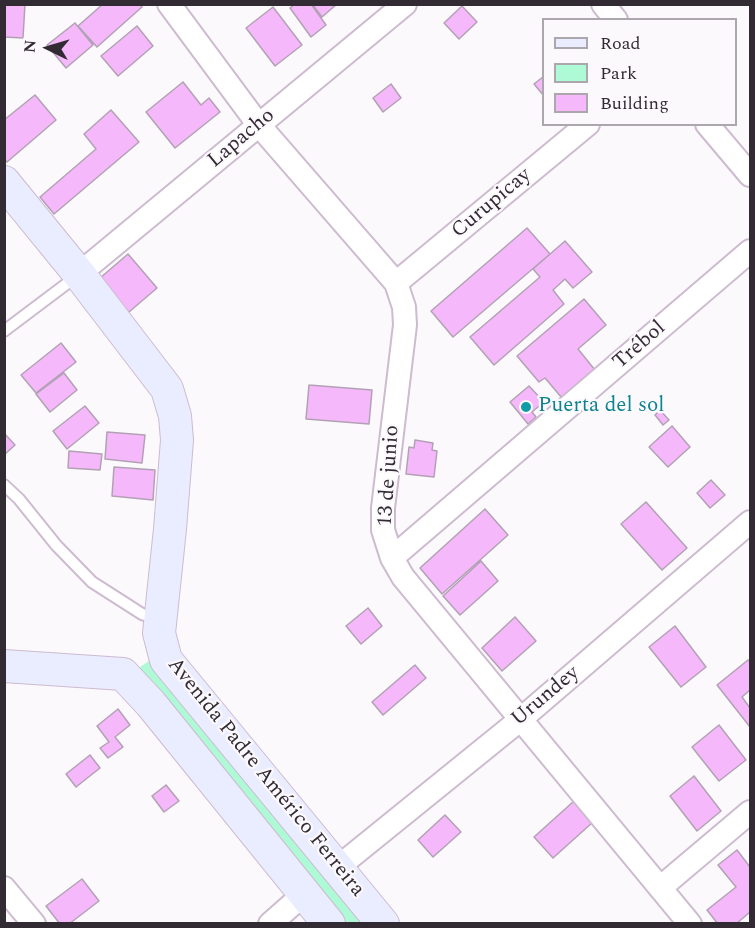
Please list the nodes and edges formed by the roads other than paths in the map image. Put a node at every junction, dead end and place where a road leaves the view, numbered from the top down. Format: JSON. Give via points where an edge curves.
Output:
{"nodes":[{"id":1,"x":169,"y":4,"type":"edge"},
{"id":2,"x":405,"y":4,"type":"edge"},
{"id":3,"x":603,"y":4,"type":"edge"},
{"id":4,"x":614,"y":18,"type":"edge"},
{"id":5,"x":258,"y":124,"type":"junction"},
{"id":6,"x":586,"y":126,"type":"edge"},
{"id":7,"x":709,"y":126,"type":"edge"},
{"id":8,"x":750,"y":175,"type":"edge"},
{"id":9,"x":4,"y":182,"type":"edge"},
{"id":10,"x":750,"y":251,"type":"edge"},
{"id":11,"x":79,"y":274,"type":"junction"},
{"id":12,"x":396,"y":283,"type":"junction"},
{"id":13,"x":4,"y":331,"type":"edge"},
{"id":14,"x":4,"y":485,"type":"edge"},
{"id":15,"x":750,"y":522,"type":"edge"},
{"id":16,"x":392,"y":558,"type":"junction"},
{"id":17,"x":159,"y":626,"type":"junction"},
{"id":18,"x":4,"y":666,"type":"edge"},
{"id":19,"x":123,"y":674,"type":"junction"},
{"id":20,"x":521,"y":719,"type":"junction"},
{"id":21,"x":750,"y":812,"type":"edge"},
{"id":22,"x":337,"y":868,"type":"junction"},
{"id":23,"x":4,"y":888,"type":"edge"},
{"id":24,"x":660,"y":888,"type":"junction"},
{"id":25,"x":304,"y":894,"type":"junction"},
{"id":26,"x":34,"y":924,"type":"edge"},
{"id":27,"x":270,"y":924,"type":"edge"},
{"id":28,"x":329,"y":924,"type":"edge"},
{"id":29,"x":383,"y":924,"type":"edge"},
{"id":30,"x":690,"y":924,"type":"edge"}],
"edges":[{"from":1,"to":5,"type":"street","name":"13 de junio"},
{"from":2,"to":5,"type":"street","name":"Lapacho"},
{"from":3,"to":4,"type":"street"},
{"from":5,"to":11,"type":"street","name":"Lapacho"},
{"from":5,"to":12,"type":"street","name":"13 de junio"},
{"from":6,"to":12,"type":"street","name":"Curupicay"},
{"from":7,"to":8,"type":"street"},
{"from":9,"to":11,"type":"street","name":"Avenida Padre Américo Ferreira"},
{"from":10,"to":16,"type":"street","name":"Trébol"},
{"from":11,"to":13,"type":"lane"},
{"from":11,"to":17,"type":"street","name":"Avenida Padre Américo Ferreira","via":[[167,389],[175,416],[176,460]]},
{"from":12,"to":16,"type":"street","name":"13 de junio","via":[[405,325],[383,508],[383,530]]},
{"from":14,"to":17,"type":"lane","via":[[92,582]]},
{"from":15,"to":20,"type":"street","name":"Urundey"},
{"from":16,"to":20,"type":"street","name":"13 de junio","via":[[403,577]]},
{"from":17,"to":19,"type":"street","via":[[146,660]]},
{"from":17,"to":22,"type":"street","name":"Avenida Padre Américo Ferreira","via":[[166,660]]},
{"from":18,"to":19,"type":"street"},
{"from":19,"to":25,"type":"street","name":"Avenida Padre Américo Ferreira"},
{"from":20,"to":22,"type":"street","name":"Urundey"},
{"from":20,"to":24,"type":"street","name":"13 de junio"},
{"from":21,"to":24,"type":"street"},
{"from":22,"to":29,"type":"street","name":"Avenida Padre Américo Ferreira"},
{"from":23,"to":26,"type":"street"},
{"from":24,"to":30,"type":"street","name":"13 de junio"},
{"from":25,"to":27,"type":"street"},
{"from":25,"to":28,"type":"street","name":"Avenida Padre Américo Ferreira"}]}
